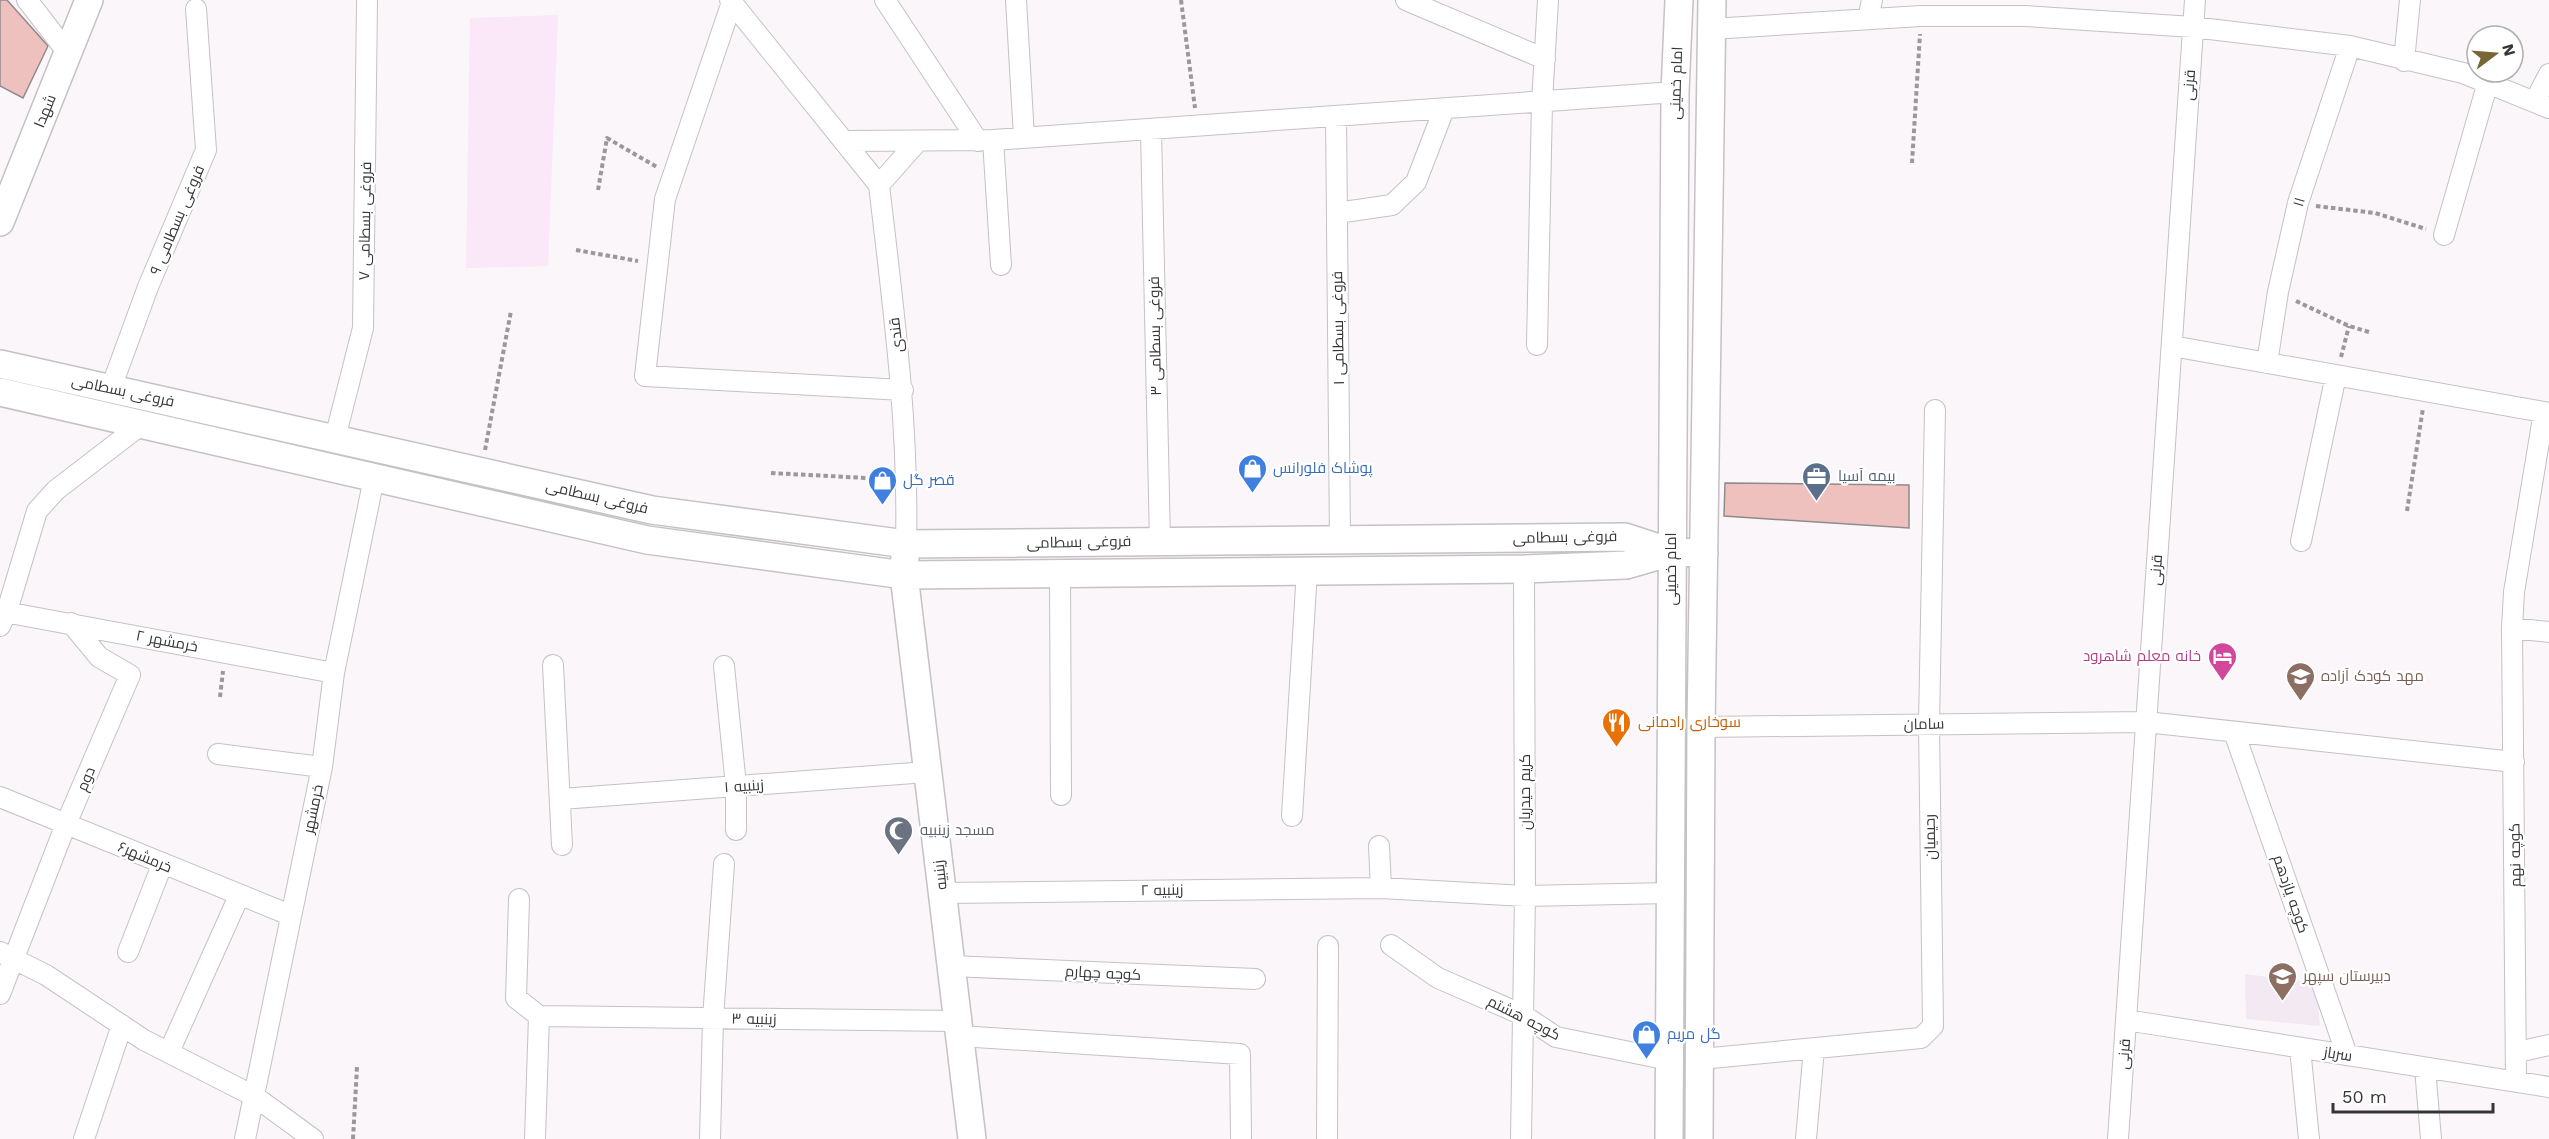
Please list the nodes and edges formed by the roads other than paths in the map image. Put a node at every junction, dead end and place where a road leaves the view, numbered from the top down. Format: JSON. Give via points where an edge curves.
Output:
{"nodes":[{"id":1,"x":27,"y":0,"type":"edge"},
{"id":2,"x":89,"y":0,"type":"edge"},
{"id":3,"x":367,"y":0,"type":"edge"},
{"id":4,"x":885,"y":0,"type":"edge"},
{"id":5,"x":1016,"y":0,"type":"edge"},
{"id":6,"x":1406,"y":0,"type":"edge"},
{"id":7,"x":1548,"y":0,"type":"edge"},
{"id":8,"x":1679,"y":0,"type":"edge"},
{"id":9,"x":1712,"y":0,"type":"edge"},
{"id":10,"x":2195,"y":0,"type":"edge"},
{"id":11,"x":2410,"y":0,"type":"edge"},
{"id":12,"x":731,"y":1,"type":"edge"},
{"id":13,"x":196,"y":9,"type":"dead end"},
{"id":14,"x":1870,"y":10,"type":"edge"},
{"id":15,"x":2193,"y":27,"type":"junction"},
{"id":16,"x":1711,"y":29,"type":"junction"},
{"id":17,"x":2350,"y":46,"type":"junction"},
{"id":18,"x":68,"y":53,"type":"junction"},
{"id":19,"x":1545,"y":59,"type":"junction"},
{"id":20,"x":2404,"y":60,"type":"junction"},
{"id":21,"x":2465,"y":74,"type":"edge"},
{"id":22,"x":2549,"y":75,"type":"edge"},
{"id":23,"x":2487,"y":84,"type":"edge"},
{"id":24,"x":2493,"y":84,"type":"edge"},
{"id":25,"x":1675,"y":92,"type":"junction"},
{"id":26,"x":1542,"y":102,"type":"junction"},
{"id":27,"x":2542,"y":105,"type":"edge"},
{"id":28,"x":1444,"y":109,"type":"junction"},
{"id":29,"x":1336,"y":116,"type":"junction"},
{"id":30,"x":1151,"y":130,"type":"junction"},
{"id":31,"x":1024,"y":137,"type":"junction"},
{"id":32,"x":846,"y":141,"type":"junction"},
{"id":33,"x":918,"y":141,"type":"junction"},
{"id":34,"x":986,"y":141,"type":"junction"},
{"id":35,"x":879,"y":185,"type":"junction"},
{"id":36,"x":1337,"y":213,"type":"junction"},
{"id":37,"x":0,"y":222,"type":"edge"},
{"id":38,"x":2444,"y":235,"type":"road end"},
{"id":39,"x":1001,"y":265,"type":"dead end"},
{"id":40,"x":1537,"y":345,"type":"dead end"},
{"id":41,"x":2172,"y":346,"type":"junction"},
{"id":42,"x":2267,"y":363,"type":"junction"},
{"id":43,"x":0,"y":364,"type":"edge"},
{"id":44,"x":2336,"y":375,"type":"junction"},
{"id":45,"x":111,"y":388,"type":"junction"},
{"id":46,"x":903,"y":390,"type":"junction"},
{"id":47,"x":0,"y":392,"type":"edge"},
{"id":48,"x":1935,"y":410,"type":"dead end"},
{"id":49,"x":2546,"y":412,"type":"edge"},
{"id":50,"x":142,"y":424,"type":"junction"},
{"id":51,"x":335,"y":438,"type":"junction"},
{"id":52,"x":374,"y":478,"type":"junction"},
{"id":53,"x":1340,"y":540,"type":"junction"},
{"id":54,"x":2301,"y":541,"type":"dead end"},
{"id":55,"x":1160,"y":542,"type":"junction"},
{"id":56,"x":906,"y":544,"type":"junction"},
{"id":57,"x":1671,"y":552,"type":"junction"},
{"id":58,"x":1704,"y":553,"type":"junction"},
{"id":59,"x":1524,"y":568,"type":"junction"},
{"id":60,"x":1307,"y":570,"type":"junction"},
{"id":61,"x":1060,"y":574,"type":"junction"},
{"id":62,"x":904,"y":575,"type":"junction"},
{"id":63,"x":2,"y":616,"type":"edge"},
{"id":64,"x":71,"y":623,"type":"junction"},
{"id":65,"x":2512,"y":628,"type":"junction"},
{"id":66,"x":2549,"y":632,"type":"edge"},
{"id":67,"x":553,"y":665,"type":"dead end"},
{"id":68,"x":724,"y":666,"type":"dead end"},
{"id":69,"x":334,"y":672,"type":"junction"},
{"id":70,"x":2146,"y":722,"type":"junction"},
{"id":71,"x":1929,"y":724,"type":"junction"},
{"id":72,"x":1701,"y":727,"type":"junction"},
{"id":73,"x":2235,"y":732,"type":"junction"},
{"id":74,"x":218,"y":754,"type":"dead end"},
{"id":75,"x":2514,"y":762,"type":"junction"},
{"id":76,"x":322,"y":767,"type":"junction"},
{"id":77,"x":927,"y":772,"type":"junction"},
{"id":78,"x":736,"y":786,"type":"junction"},
{"id":79,"x":1061,"y":795,"type":"dead end"},
{"id":80,"x":0,"y":797,"type":"edge"},
{"id":81,"x":561,"y":799,"type":"junction"},
{"id":82,"x":1292,"y":816,"type":"dead end"},
{"id":83,"x":66,"y":824,"type":"junction"},
{"id":84,"x":736,"y":830,"type":"dead end"},
{"id":85,"x":562,"y":845,"type":"dead end"},
{"id":86,"x":1379,"y":846,"type":"dead end"},
{"id":87,"x":724,"y":864,"type":"dead end"},
{"id":88,"x":162,"y":865,"type":"junction"},
{"id":89,"x":1381,"y":888,"type":"junction"},
{"id":90,"x":942,"y":893,"type":"junction"},
{"id":91,"x":1670,"y":893,"type":"junction"},
{"id":92,"x":239,"y":896,"type":"junction"},
{"id":93,"x":1525,"y":896,"type":"junction"},
{"id":94,"x":519,"y":899,"type":"dead end"},
{"id":95,"x":290,"y":915,"type":"junction"},
{"id":96,"x":1391,"y":945,"type":"dead end"},
{"id":97,"x":1328,"y":946,"type":"dead end"},
{"id":98,"x":128,"y":952,"type":"dead end"},
{"id":99,"x":7,"y":956,"type":"edge"},
{"id":100,"x":951,"y":966,"type":"junction"},
{"id":101,"x":1255,"y":979,"type":"dead end"},
{"id":102,"x":0,"y":994,"type":"edge"},
{"id":103,"x":544,"y":1016,"type":"junction"},
{"id":104,"x":1523,"y":1016,"type":"junction"},
{"id":105,"x":713,"y":1018,"type":"junction"},
{"id":106,"x":2126,"y":1020,"type":"junction"},
{"id":107,"x":122,"y":1025,"type":"junction"},
{"id":108,"x":958,"y":1029,"type":"junction"},
{"id":109,"x":2549,"y":1045,"type":"edge"},
{"id":110,"x":1814,"y":1048,"type":"junction"},
{"id":111,"x":2300,"y":1048,"type":"junction"},
{"id":112,"x":169,"y":1052,"type":"junction"},
{"id":113,"x":2518,"y":1052,"type":"junction"},
{"id":114,"x":2347,"y":1055,"type":"junction"},
{"id":115,"x":1701,"y":1059,"type":"junction"},
{"id":116,"x":1669,"y":1060,"type":"junction"},
{"id":117,"x":2424,"y":1068,"type":"junction"},
{"id":118,"x":2516,"y":1082,"type":"junction"},
{"id":119,"x":2549,"y":1087,"type":"edge"},
{"id":120,"x":254,"y":1096,"type":"junction"},
{"id":121,"x":84,"y":1139,"type":"edge"},
{"id":122,"x":245,"y":1139,"type":"edge"},
{"id":123,"x":313,"y":1139,"type":"edge"},
{"id":124,"x":535,"y":1139,"type":"edge"},
{"id":125,"x":710,"y":1139,"type":"edge"},
{"id":126,"x":972,"y":1139,"type":"edge"},
{"id":127,"x":1241,"y":1139,"type":"edge"},
{"id":128,"x":1327,"y":1139,"type":"edge"},
{"id":129,"x":1521,"y":1139,"type":"edge"},
{"id":130,"x":1669,"y":1139,"type":"edge"},
{"id":131,"x":1699,"y":1139,"type":"edge"},
{"id":132,"x":1806,"y":1139,"type":"edge"},
{"id":133,"x":2118,"y":1139,"type":"edge"},
{"id":134,"x":2309,"y":1139,"type":"edge"},
{"id":135,"x":2431,"y":1139,"type":"edge"}],
"edges":[{"from":1,"to":18,"type":"street"},
{"from":2,"to":18,"type":"main road","name":"شهدا"},
{"from":3,"to":51,"type":"street","name":"فروغی بسطامی ۷","via":[[363,328]]},
{"from":4,"to":34,"type":"street"},
{"from":5,"to":31,"type":"street"},
{"from":6,"to":19,"type":"street"},
{"from":7,"to":19,"type":"street"},
{"from":8,"to":25,"type":"main road","name":"امام خمینی"},
{"from":9,"to":16,"type":"main road"},
{"from":10,"to":15,"type":"street","name":"قرنی"},
{"from":11,"to":20,"type":"street"},
{"from":12,"to":32,"type":"street"},
{"from":12,"to":46,"type":"street","via":[[664,199],[645,376]]},
{"from":13,"to":45,"type":"street","name":"فروغی بسطامی ۹","via":[[206,150]]},
{"from":14,"to":15,"type":"street","via":[[1921,16],[2025,16]]},
{"from":14,"to":16,"type":"street"},
{"from":15,"to":17,"type":"street"},
{"from":15,"to":41,"type":"street","name":"قرنی"},
{"from":16,"to":58,"type":"main road"},
{"from":17,"to":20,"type":"street"},
{"from":17,"to":42,"type":"street","name":"۱۱","via":[[2298,203]]},
{"from":18,"to":37,"type":"main road","name":"شهدا"},
{"from":19,"to":26,"type":"street"},
{"from":20,"to":21,"type":"street"},
{"from":22,"to":27,"type":"street"},
{"from":23,"to":38,"type":"street"},
{"from":24,"to":27,"type":"street"},
{"from":25,"to":26,"type":"street"},
{"from":25,"to":57,"type":"main road","name":"امام خمینی"},
{"from":26,"to":28,"type":"street"},
{"from":26,"to":40,"type":"street"},
{"from":28,"to":29,"type":"street"},
{"from":28,"to":36,"type":"street","via":[[1416,182],[1392,205]]},
{"from":29,"to":30,"type":"street"},
{"from":29,"to":36,"type":"street","name":"فروغی بسطامی ۱"},
{"from":30,"to":31,"type":"street"},
{"from":30,"to":55,"type":"street","name":"فروغی بسطامی ۳"},
{"from":31,"to":34,"type":"street"},
{"from":32,"to":33,"type":"street"},
{"from":32,"to":35,"type":"street"},
{"from":33,"to":34,"type":"street"},
{"from":33,"to":35,"type":"street"},
{"from":34,"to":39,"type":"street"},
{"from":35,"to":46,"type":"street","name":"قندی"},
{"from":36,"to":53,"type":"street","name":"فروغی بسطامی ۱"},
{"from":41,"to":42,"type":"street"},
{"from":41,"to":70,"type":"street","name":"قرنی"},
{"from":42,"to":44,"type":"street"},
{"from":43,"to":45,"type":"main road","name":"فروغی بسطامی"},
{"from":44,"to":49,"type":"street"},
{"from":44,"to":54,"type":"street"},
{"from":45,"to":51,"type":"main road","name":"فروغی بسطامی"},
{"from":46,"to":56,"type":"street","name":"قندی","via":[[908,480]]},
{"from":47,"to":50,"type":"main road","name":"فروغی بسطامی"},
{"from":48,"to":71,"type":"street","name":"رحیمیان"},
{"from":49,"to":65,"type":"street","name":"کوچه نهم","via":[[2514,592]]},
{"from":50,"to":52,"type":"main road","name":"فروغی بسطامی"},
{"from":50,"to":63,"type":"street","via":[[56,490],[37,511]]},
{"from":51,"to":56,"type":"main road","name":"فروغی بسطامی","via":[[652,510]]},
{"from":52,"to":62,"type":"main road","name":"فروغی بسطامی","via":[[647,540]]},
{"from":52,"to":69,"type":"street","name":"خرمشهر"},
{"from":53,"to":55,"type":"main road","name":"فروغی بسطامی"},
{"from":53,"to":57,"type":"main road","name":"فروغی بسطامی","via":[[1625,537]]},
{"from":55,"to":56,"type":"main road","name":"فروغی بسطامی"},
{"from":56,"to":62,"type":"main road","name":"زینبیه"},
{"from":57,"to":58,"type":"main road"},
{"from":57,"to":59,"type":"main road","name":"فروغی بسطامی","via":[[1626,565]]},
{"from":57,"to":91,"type":"main road","name":"امام خمینی"},
{"from":58,"to":72,"type":"main road"},
{"from":59,"to":60,"type":"main road","name":"فروغی بسطامی"},
{"from":59,"to":93,"type":"street","name":"کریم حیدریان"},
{"from":60,"to":61,"type":"main road","name":"فروغی بسطامی"},
{"from":60,"to":82,"type":"street"},
{"from":61,"to":62,"type":"main road","name":"فروغی بسطامی"},
{"from":61,"to":79,"type":"street"},
{"from":62,"to":77,"type":"main road","name":"زینبیه"},
{"from":63,"to":64,"type":"street","name":"خرمشهر ۲"},
{"from":64,"to":69,"type":"street","name":"خرمشهر ۲"},
{"from":64,"to":83,"type":"street","name":"دوم","via":[[99,657],[130,675]]},
{"from":65,"to":66,"type":"street"},
{"from":65,"to":75,"type":"street","name":"کوچه نهم"},
{"from":67,"to":81,"type":"street"},
{"from":68,"to":78,"type":"street"},
{"from":69,"to":76,"type":"street","name":"خرمشهر"},
{"from":70,"to":71,"type":"street","name":"سامان"},
{"from":70,"to":73,"type":"street","name":"سامان"},
{"from":70,"to":106,"type":"street","name":"قرنی"},
{"from":71,"to":72,"type":"street","name":"سامان"},
{"from":71,"to":110,"type":"street","name":"رحیمیان","via":[[1933,1026],[1921,1038]]},
{"from":72,"to":115,"type":"main road"},
{"from":73,"to":75,"type":"street","name":"سامان"},
{"from":73,"to":114,"type":"street","name":"کوچه یازدهم"},
{"from":74,"to":76,"type":"street"},
{"from":75,"to":113,"type":"street","name":"کوچه نهم"},
{"from":76,"to":95,"type":"street","name":"خرمشهر"},
{"from":77,"to":78,"type":"street","name":"زینبیه ۱"},
{"from":77,"to":90,"type":"main road","name":"زینبیه"},
{"from":78,"to":81,"type":"street","name":"زینبیه ۱"},
{"from":78,"to":84,"type":"street"},
{"from":80,"to":83,"type":"street","name":"خرمشهر۶"},
{"from":81,"to":85,"type":"street"},
{"from":83,"to":88,"type":"street","name":"خرمشهر۶"},
{"from":83,"to":99,"type":"street","name":"دوم"},
{"from":86,"to":89,"type":"street"},
{"from":87,"to":105,"type":"street"},
{"from":88,"to":92,"type":"street","name":"خرمشهر۶"},
{"from":88,"to":98,"type":"street"},
{"from":89,"to":90,"type":"street","name":"زینبیه ۲"},
{"from":89,"to":93,"type":"street","name":"زینبیه ۲"},
{"from":90,"to":100,"type":"main road","name":"زینبیه"},
{"from":91,"to":93,"type":"street","name":"زینبیه ۲"},
{"from":91,"to":116,"type":"main road","name":"امام خمینی"},
{"from":92,"to":95,"type":"street","name":"خرمشهر۶"},
{"from":92,"to":112,"type":"street"},
{"from":93,"to":104,"type":"street","name":"کریم حیدریان"},
{"from":94,"to":103,"type":"street","via":[[516,998]]},
{"from":95,"to":120,"type":"street","name":"خرمشهر"},
{"from":96,"to":104,"type":"street","name":"کوچه هشتم","via":[[1438,978]]},
{"from":97,"to":128,"type":"street"},
{"from":99,"to":102,"type":"street","name":"دوم"},
{"from":99,"to":107,"type":"street","via":[[46,975]]},
{"from":100,"to":101,"type":"street","name":"کوچه چهارم"},
{"from":100,"to":108,"type":"main road","name":"زینبیه"},
{"from":103,"to":105,"type":"street","name":"زینبیه ۳"},
{"from":103,"to":124,"type":"street"},
{"from":104,"to":116,"type":"street","name":"کوچه هشتم","via":[[1556,1037]]},
{"from":104,"to":129,"type":"street","name":"کریم حیدریان"},
{"from":105,"to":108,"type":"street","name":"زینبیه ۳"},
{"from":105,"to":125,"type":"street"},
{"from":106,"to":111,"type":"street","name":"سرباز"},
{"from":106,"to":133,"type":"street","name":"قرنی"},
{"from":107,"to":112,"type":"street"},
{"from":107,"to":121,"type":"street"},
{"from":108,"to":126,"type":"main road","name":"زینبیه"},
{"from":108,"to":127,"type":"street","name":"زینبیه ۳","via":[[1240,1054]]},
{"from":109,"to":113,"type":"street"},
{"from":110,"to":115,"type":"street","name":"رحیمیان"},
{"from":110,"to":132,"type":"street"},
{"from":111,"to":114,"type":"street","name":"سرباز"},
{"from":111,"to":134,"type":"street"},
{"from":112,"to":120,"type":"street"},
{"from":113,"to":118,"type":"street","name":"کوچه نهم"},
{"from":114,"to":117,"type":"street","name":"سرباز"},
{"from":115,"to":131,"type":"main road"},
{"from":116,"to":130,"type":"main road","name":"امام خمینی"},
{"from":117,"to":118,"type":"street","name":"سرباز"},
{"from":117,"to":135,"type":"street"},
{"from":118,"to":119,"type":"street","name":"سرباز"},
{"from":120,"to":122,"type":"street","name":"خرمشهر"},
{"from":120,"to":123,"type":"street"}]}
